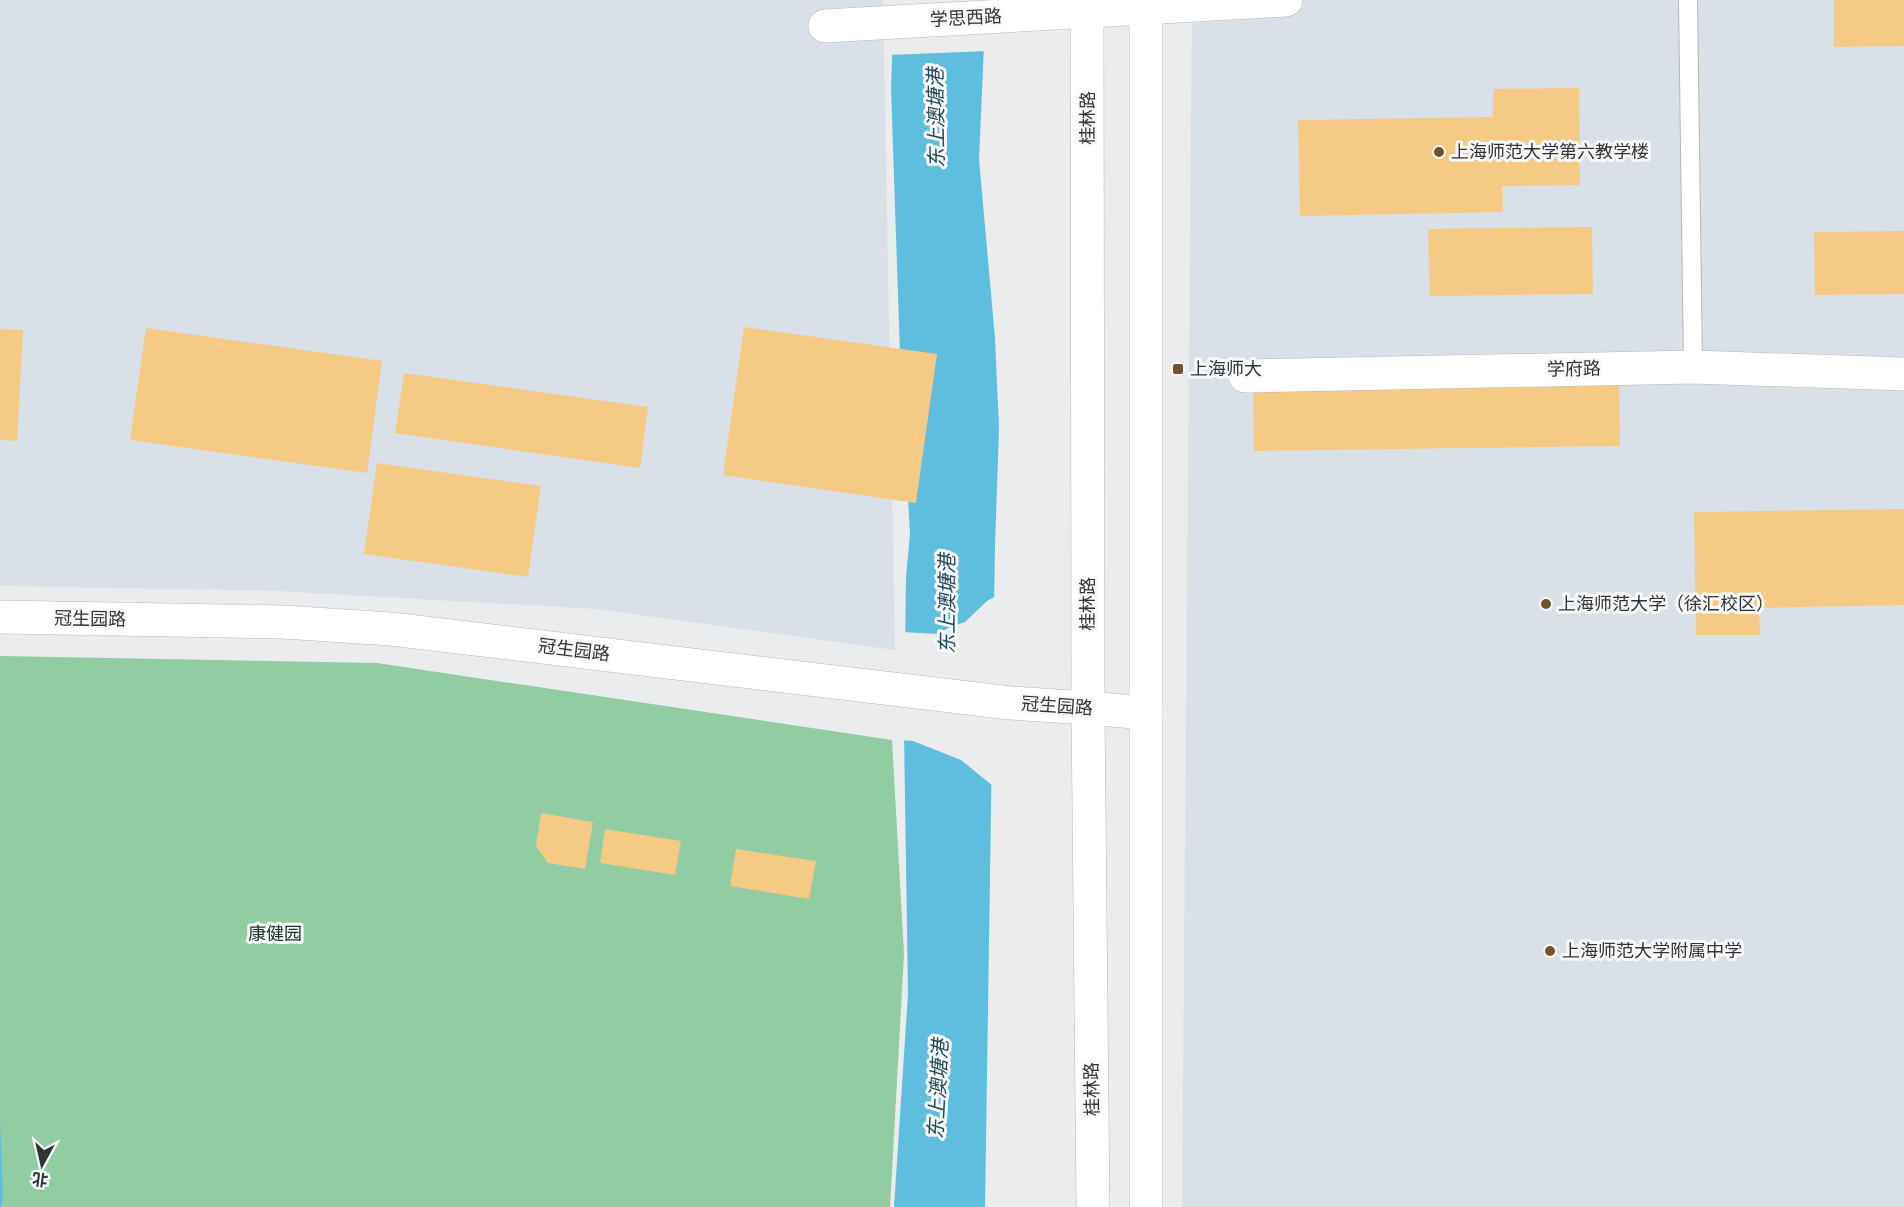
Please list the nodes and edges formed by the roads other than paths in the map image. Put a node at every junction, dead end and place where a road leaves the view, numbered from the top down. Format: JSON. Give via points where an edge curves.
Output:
{"nodes":[{"id":1,"x":1286,"y":0,"type":"edge"},
{"id":2,"x":1688,"y":0,"type":"edge"},
{"id":3,"x":1146,"y":4,"type":"edge"},
{"id":4,"x":1088,"y":6,"type":"edge"},
{"id":5,"x":825,"y":26,"type":"dead end"},
{"id":6,"x":1693,"y":367,"type":"junction"},
{"id":7,"x":1904,"y":374,"type":"edge"},
{"id":8,"x":1245,"y":376,"type":"dead end"},
{"id":9,"x":0,"y":617,"type":"edge"},
{"id":10,"x":1088,"y":708,"type":"junction"},
{"id":11,"x":1146,"y":713,"type":"junction"},
{"id":12,"x":1093,"y":1207,"type":"edge"},
{"id":13,"x":1146,"y":1207,"type":"edge"}],
"edges":[{"from":1,"to":3,"type":"main road","name":"学思西路"},
{"from":2,"to":6,"type":"lane"},
{"from":3,"to":4,"type":"main road","name":"学思西路"},
{"from":3,"to":11,"type":"main road"},
{"from":4,"to":5,"type":"main road","name":"学思西路","via":[[988,17]]},
{"from":4,"to":10,"type":"main road","name":"桂林路"},
{"from":6,"to":7,"type":"main road","name":"学府路"},
{"from":6,"to":8,"type":"main road","name":"学府路"},
{"from":9,"to":10,"type":"main road","name":"冠生园路","via":[[391,628],[1010,703]]},
{"from":10,"to":11,"type":"main road","name":"冠生园路"},
{"from":10,"to":12,"type":"main road","name":"桂林路"},
{"from":11,"to":13,"type":"main road"}]}
